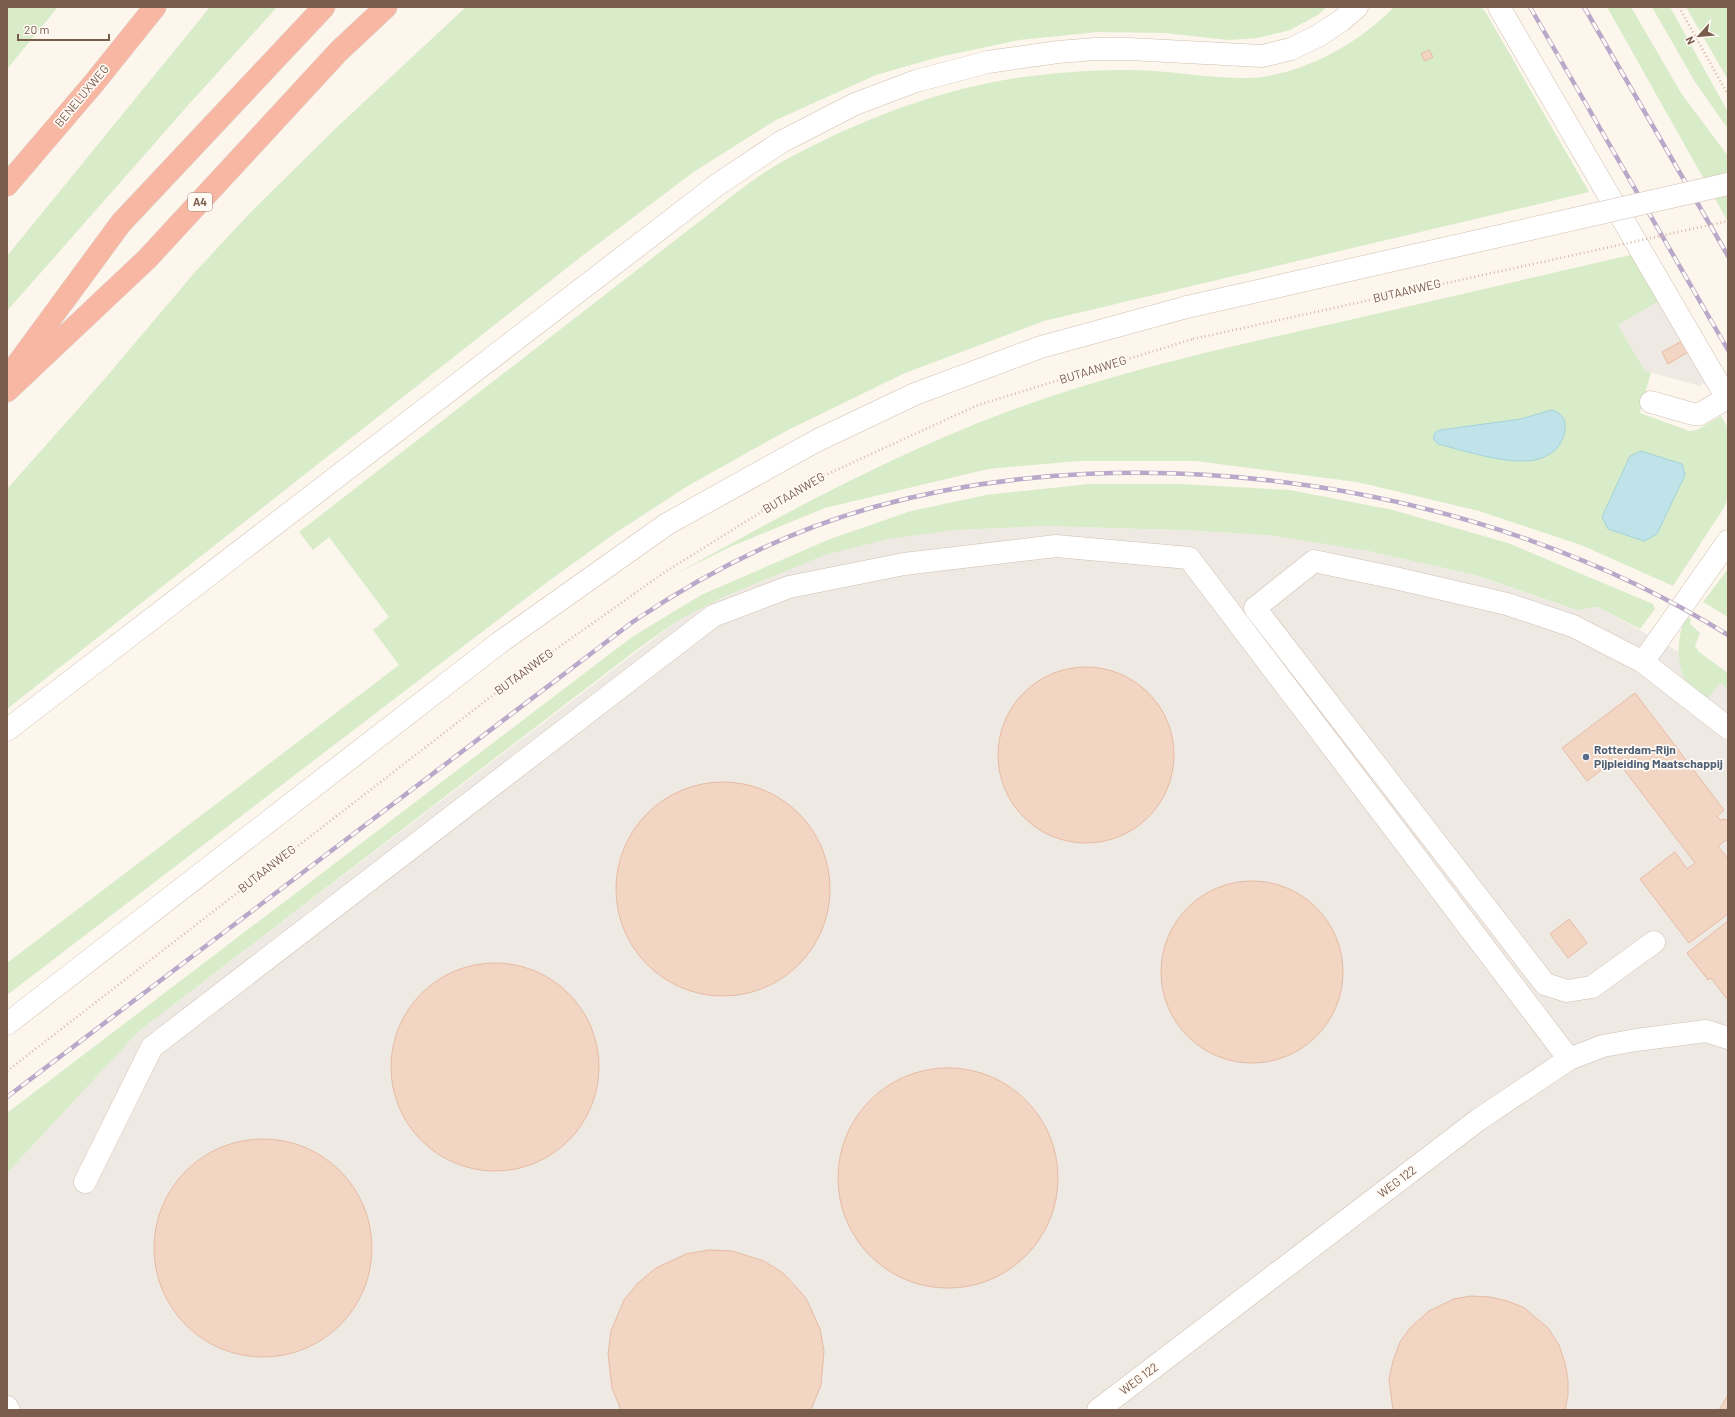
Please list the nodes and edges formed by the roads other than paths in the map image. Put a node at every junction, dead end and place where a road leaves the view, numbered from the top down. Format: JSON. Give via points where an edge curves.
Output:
{"nodes":[{"id":1,"x":155,"y":7,"type":"edge"},
{"id":2,"x":324,"y":7,"type":"edge"},
{"id":3,"x":386,"y":7,"type":"edge"},
{"id":4,"x":1357,"y":7,"type":"edge"},
{"id":5,"x":1499,"y":7,"type":"edge"},
{"id":6,"x":1728,"y":184,"type":"edge"},
{"id":7,"x":7,"y":185,"type":"edge"},
{"id":8,"x":7,"y":378,"type":"edge"},
{"id":9,"x":7,"y":391,"type":"edge"},
{"id":10,"x":1727,"y":399,"type":"edge"},
{"id":11,"x":1651,"y":402,"type":"dead end"},
{"id":12,"x":1728,"y":541,"type":"edge"},
{"id":13,"x":1643,"y":662,"type":"junction"},
{"id":14,"x":1728,"y":728,"type":"edge"},
{"id":15,"x":7,"y":730,"type":"edge"},
{"id":16,"x":1654,"y":942,"type":"dead end"},
{"id":17,"x":7,"y":1024,"type":"edge"},
{"id":18,"x":1728,"y":1038,"type":"edge"},
{"id":19,"x":1569,"y":1059,"type":"junction"},
{"id":20,"x":85,"y":1182,"type":"dead end"},
{"id":21,"x":7,"y":1407,"type":"edge"},
{"id":22,"x":9,"y":1410,"type":"edge"},
{"id":23,"x":1098,"y":1410,"type":"edge"}],
"edges":[{"from":1,"to":7,"type":"highway","name":"BENELUXWEG"},
{"from":2,"to":8,"type":"highway","via":[[121,223]]},
{"from":3,"to":9,"type":"highway","number":"A4","via":[[339,51],[147,259]]},
{"from":4,"to":15,"type":"street","via":[[1318,36],[1291,49],[1262,56],[1094,49],[988,62],[916,81],[855,104],[781,142],[717,185]]},
{"from":5,"to":10,"type":"street"},
{"from":6,"to":17,"type":"street","bridge":true,"via":[[1187,307],[1041,347],[915,394],[816,440],[667,524],[499,643]]},
{"from":10,"to":11,"type":"street","via":[[1700,414]]},
{"from":12,"to":13,"type":"street"},
{"from":13,"to":14,"type":"street"},
{"from":13,"to":16,"type":"street","via":[[1573,626],[1507,604],[1314,561],[1255,608],[1545,984],[1566,991],[1592,987]]},
{"from":18,"to":19,"type":"street","name":"WEG 122","via":[[1706,1031],[1636,1040],[1603,1046]]},
{"from":19,"to":20,"type":"street","via":[[1189,558],[1056,546],[904,564],[789,587],[713,616],[152,1047]]},
{"from":19,"to":23,"type":"street","name":"WEG 122","via":[[1478,1120]]},
{"from":21,"to":22,"type":"street"}]}
